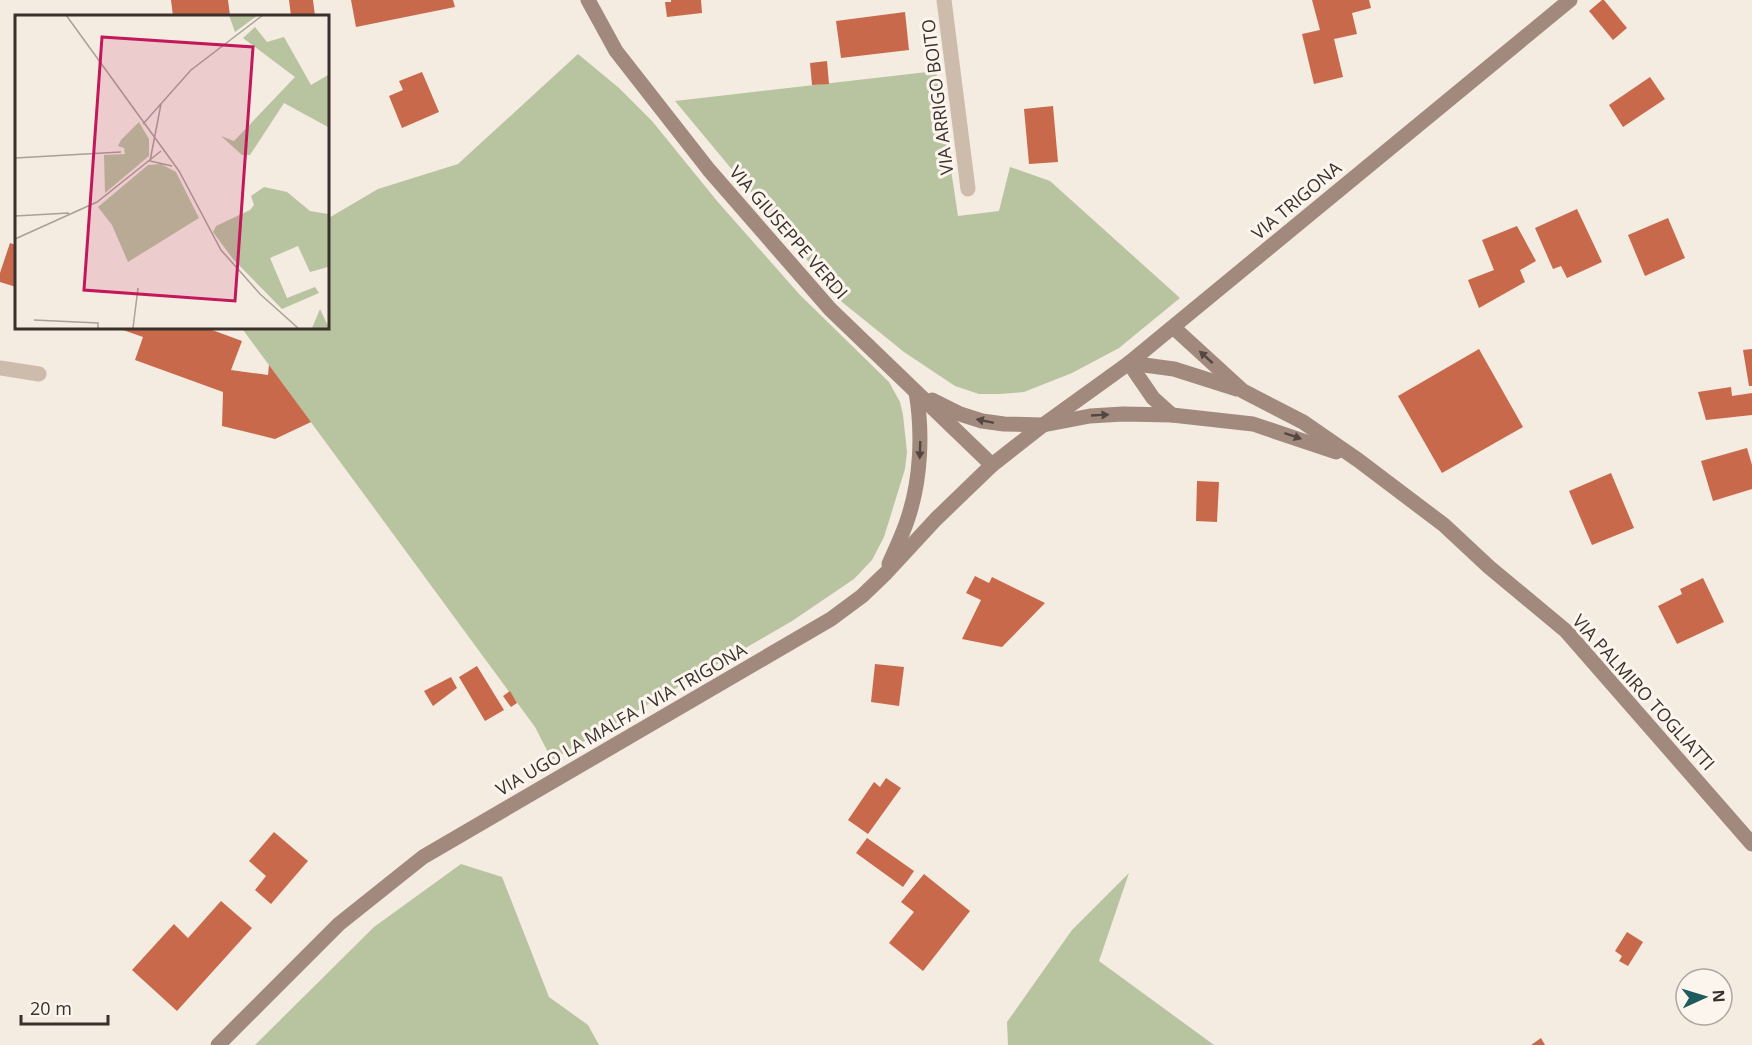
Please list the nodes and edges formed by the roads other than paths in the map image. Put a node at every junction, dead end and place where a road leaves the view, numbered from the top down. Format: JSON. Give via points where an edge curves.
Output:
{"nodes":[{"id":1,"x":588,"y":0,"type":"edge"},
{"id":2,"x":944,"y":0,"type":"edge"},
{"id":3,"x":1570,"y":0,"type":"edge"},
{"id":4,"x":968,"y":189,"type":"dead end"},
{"id":5,"x":1173,"y":327,"type":"junction"},
{"id":6,"x":1130,"y":363,"type":"junction"},
{"id":7,"x":0,"y":368,"type":"edge"},
{"id":8,"x":39,"y":374,"type":"dead end"},
{"id":9,"x":1243,"y":390,"type":"junction"},
{"id":10,"x":916,"y":392,"type":"junction"},
{"id":11,"x":1172,"y":415,"type":"junction"},
{"id":12,"x":1043,"y":425,"type":"junction"},
{"id":13,"x":1358,"y":460,"type":"junction"},
{"id":14,"x":992,"y":465,"type":"junction"},
{"id":15,"x":886,"y":573,"type":"junction"},
{"id":16,"x":1752,"y":844,"type":"edge"},
{"id":17,"x":218,"y":1045,"type":"edge"}],
"edges":[{"from":1,"to":10,"type":"street","name":"VIA GIUSEPPE VERDI","via":[[616,51],[709,170],[830,309]]},
{"from":2,"to":4,"type":"street","name":"VIA ARRIGO BOITO"},
{"from":3,"to":5,"type":"street","name":"VIA TRIGONA"},
{"from":5,"to":6,"type":"street","name":"VIA TRIGONA"},
{"from":9,"to":5,"type":"street","one_way":true},
{"from":6,"to":9,"type":"street","via":[[1174,369]]},
{"from":6,"to":11,"type":"street","via":[[1153,398]]},
{"from":6,"to":12,"type":"street","name":"VIA TRIGONA"},
{"from":7,"to":8,"type":"street"},
{"from":9,"to":13,"type":"street","via":[[1303,422]]},
{"from":12,"to":10,"type":"street","one_way":true,"via":[[982,421]]},
{"from":10,"to":14,"type":"street","name":"VIA GIUSEPPE VERDI"},
{"from":10,"to":15,"type":"street","one_way":true,"via":[[921,418],[919,468],[908,519]]},
{"from":12,"to":11,"type":"street","one_way":true,"via":[[1090,416]]},
{"from":11,"to":13,"type":"street","one_way":true,"via":[[1253,424]]},
{"from":12,"to":14,"type":"street","name":"VIA UGO LA MALFA / VIA TRIGONA"},
{"from":13,"to":16,"type":"street","name":"VIA PALMIRO TOGLIATTI","via":[[1444,525],[1566,631]]},
{"from":14,"to":15,"type":"street","name":"VIA UGO LA MALFA / VIA TRIGONA"},
{"from":15,"to":17,"type":"street","name":"VIA UGO LA MALFA / VIA TRIGONA","via":[[831,619],[423,857],[339,924]]}]}
